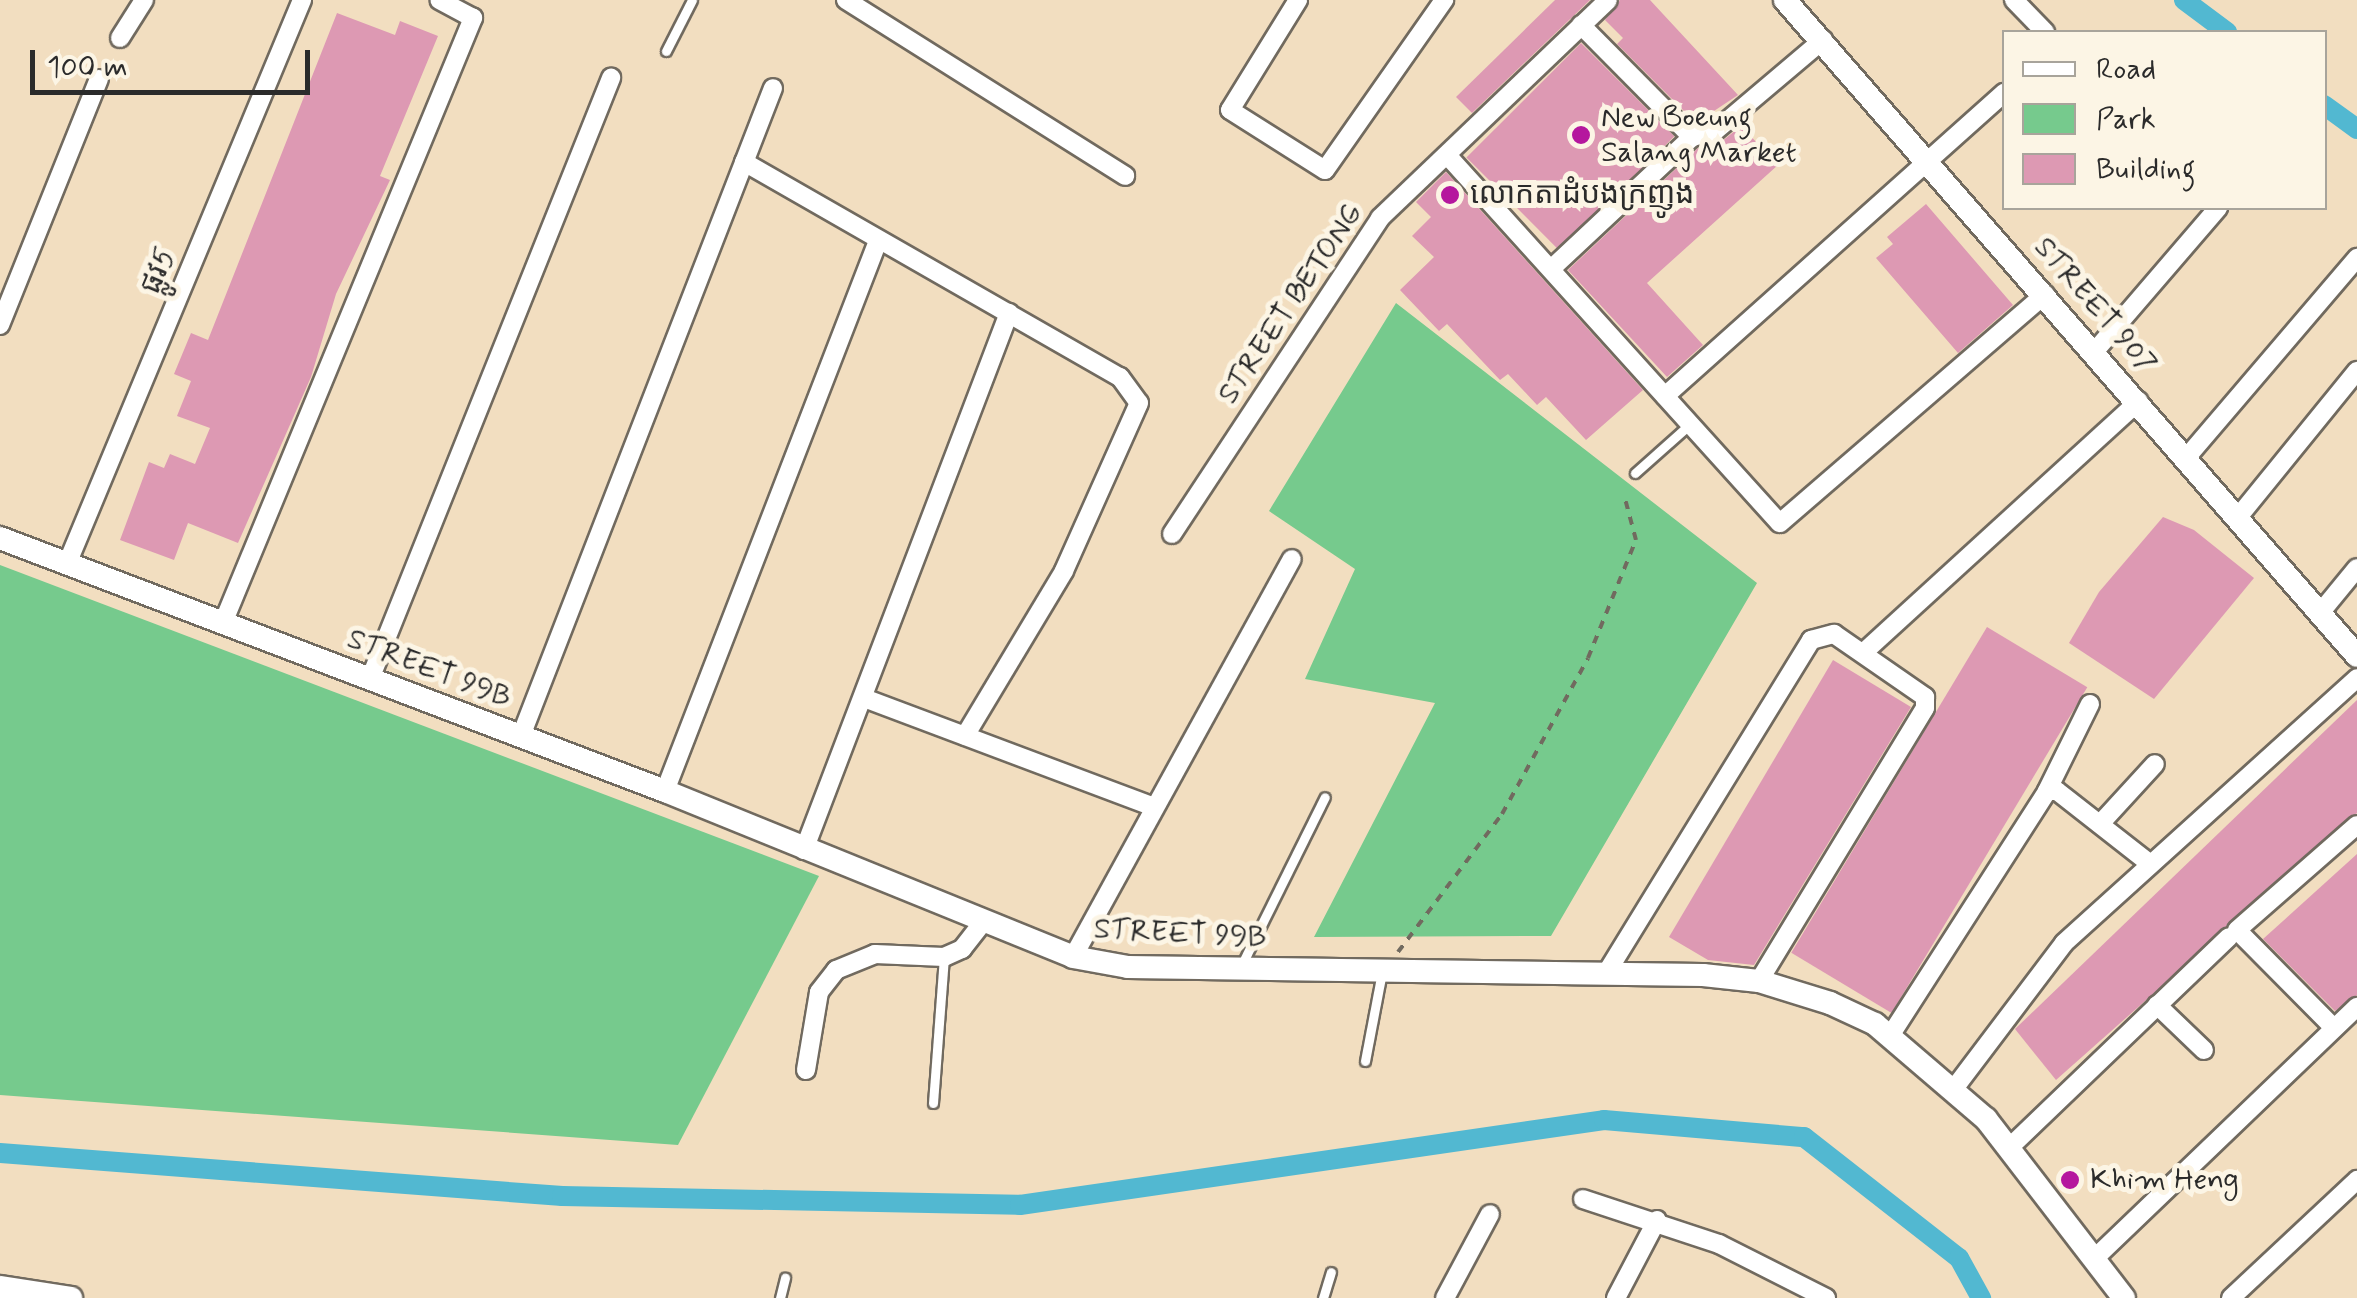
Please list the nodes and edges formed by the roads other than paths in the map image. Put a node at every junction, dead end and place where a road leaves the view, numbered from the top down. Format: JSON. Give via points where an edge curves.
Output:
{"nodes":[{"id":1,"x":144,"y":0,"type":"edge"},
{"id":2,"x":302,"y":0,"type":"edge"},
{"id":3,"x":439,"y":0,"type":"edge"},
{"id":4,"x":692,"y":0,"type":"edge"},
{"id":5,"x":846,"y":0,"type":"edge"},
{"id":6,"x":1298,"y":0,"type":"edge"},
{"id":7,"x":1444,"y":0,"type":"edge"},
{"id":8,"x":1608,"y":0,"type":"edge"},
{"id":9,"x":1785,"y":0,"type":"edge"},
{"id":10,"x":2014,"y":0,"type":"edge"},
{"id":11,"x":1581,"y":25,"type":"junction"},
{"id":12,"x":2042,"y":30,"type":"edge"},
{"id":13,"x":120,"y":38,"type":"dead end"},
{"id":14,"x":1823,"y":40,"type":"junction"},
{"id":15,"x":666,"y":51,"type":"dead end"},
{"id":16,"x":610,"y":78,"type":"dead end"},
{"id":17,"x":99,"y":79,"type":"dead end"},
{"id":18,"x":773,"y":88,"type":"dead end"},
{"id":19,"x":2002,"y":95,"type":"edge"},
{"id":20,"x":1692,"y":137,"type":"junction"},
{"id":21,"x":1446,"y":154,"type":"junction"},
{"id":22,"x":744,"y":162,"type":"junction"},
{"id":23,"x":1930,"y":163,"type":"junction"},
{"id":24,"x":1125,"y":176,"type":"dead end"},
{"id":25,"x":2216,"y":210,"type":"edge"},
{"id":26,"x":878,"y":241,"type":"junction"},
{"id":27,"x":2357,"y":258,"type":"edge"},
{"id":28,"x":1551,"y":269,"type":"junction"},
{"id":29,"x":2044,"y":294,"type":"junction"},
{"id":30,"x":1009,"y":313,"type":"junction"},
{"id":31,"x":0,"y":326,"type":"edge"},
{"id":32,"x":2095,"y":351,"type":"junction"},
{"id":33,"x":2357,"y":371,"type":"edge"},
{"id":34,"x":1665,"y":396,"type":"junction"},
{"id":35,"x":2139,"y":402,"type":"junction"},
{"id":36,"x":1690,"y":424,"type":"junction"},
{"id":37,"x":2187,"y":457,"type":"junction"},
{"id":38,"x":1635,"y":473,"type":"dead end"},
{"id":39,"x":2239,"y":516,"type":"junction"},
{"id":40,"x":1172,"y":534,"type":"dead end"},
{"id":41,"x":0,"y":538,"type":"edge"},
{"id":42,"x":1292,"y":559,"type":"dead end"},
{"id":43,"x":67,"y":564,"type":"junction"},
{"id":44,"x":2357,"y":568,"type":"edge"},
{"id":45,"x":2320,"y":613,"type":"junction"},
{"id":46,"x":223,"y":623,"type":"junction"},
{"id":47,"x":1864,"y":652,"type":"junction"},
{"id":48,"x":2357,"y":656,"type":"edge"},
{"id":49,"x":2357,"y":678,"type":"edge"},
{"id":50,"x":370,"y":679,"type":"junction"},
{"id":51,"x":864,"y":698,"type":"junction"},
{"id":52,"x":2090,"y":704,"type":"dead end"},
{"id":53,"x":521,"y":736,"type":"junction"},
{"id":54,"x":965,"y":736,"type":"junction"},
{"id":55,"x":2156,"y":764,"type":"dead end"},
{"id":56,"x":665,"y":791,"type":"junction"},
{"id":57,"x":2048,"y":791,"type":"junction"},
{"id":58,"x":1325,"y":797,"type":"dead end"},
{"id":59,"x":1152,"y":806,"type":"junction"},
{"id":60,"x":2100,"y":824,"type":"junction"},
{"id":61,"x":2357,"y":825,"type":"edge"},
{"id":62,"x":804,"y":850,"type":"junction"},
{"id":63,"x":2148,"y":862,"type":"junction"},
{"id":64,"x":984,"y":921,"type":"junction"},
{"id":65,"x":2229,"y":937,"type":"dead end"},
{"id":66,"x":944,"y":957,"type":"junction"},
{"id":67,"x":1073,"y":957,"type":"junction"},
{"id":68,"x":1240,"y":969,"type":"junction"},
{"id":69,"x":1382,"y":972,"type":"junction"},
{"id":70,"x":1607,"y":972,"type":"junction"},
{"id":71,"x":1759,"y":982,"type":"junction"},
{"id":72,"x":2157,"y":1005,"type":"junction"},
{"id":73,"x":2357,"y":1007,"type":"edge"},
{"id":74,"x":2333,"y":1028,"type":"junction"},
{"id":75,"x":1890,"y":1036,"type":"junction"},
{"id":76,"x":2204,"y":1050,"type":"dead end"},
{"id":77,"x":1366,"y":1061,"type":"dead end"},
{"id":78,"x":806,"y":1070,"type":"dead end"},
{"id":79,"x":1954,"y":1090,"type":"junction"},
{"id":80,"x":934,"y":1103,"type":"dead end"},
{"id":81,"x":2010,"y":1146,"type":"junction"},
{"id":82,"x":2357,"y":1180,"type":"edge"},
{"id":83,"x":1583,"y":1199,"type":"dead end"},
{"id":84,"x":1490,"y":1214,"type":"dead end"},
{"id":85,"x":1657,"y":1220,"type":"junction"},
{"id":86,"x":2095,"y":1258,"type":"junction"},
{"id":87,"x":1331,"y":1272,"type":"dead end"},
{"id":88,"x":785,"y":1278,"type":"dead end"},
{"id":89,"x":0,"y":1287,"type":"edge"},
{"id":90,"x":72,"y":1298,"type":"edge"},
{"id":91,"x":780,"y":1298,"type":"edge"},
{"id":92,"x":1322,"y":1298,"type":"edge"},
{"id":93,"x":1445,"y":1298,"type":"edge"},
{"id":94,"x":1616,"y":1298,"type":"edge"},
{"id":95,"x":1826,"y":1298,"type":"edge"},
{"id":96,"x":2124,"y":1298,"type":"edge"},
{"id":97,"x":2231,"y":1298,"type":"edge"}],
"edges":[{"from":1,"to":13,"type":"street"},
{"from":2,"to":43,"type":"street","name":"ផ្លូវ5"},
{"from":3,"to":46,"type":"street","via":[[472,18]]},
{"from":4,"to":15,"type":"lane"},
{"from":5,"to":24,"type":"street"},
{"from":6,"to":7,"type":"street","via":[[1230,110],[1324,170]]},
{"from":8,"to":11,"type":"street","name":"STREET BETONG"},
{"from":9,"to":14,"type":"street","name":"STREET 907"},
{"from":10,"to":12,"type":"street"},
{"from":11,"to":20,"type":"street"},
{"from":11,"to":21,"type":"street","name":"STREET BETONG"},
{"from":14,"to":20,"type":"street","via":[[1714,132]]},
{"from":14,"to":23,"type":"street","name":"STREET 907"},
{"from":16,"to":50,"type":"street"},
{"from":17,"to":31,"type":"street"},
{"from":18,"to":22,"type":"street"},
{"from":19,"to":23,"type":"street"},
{"from":20,"to":28,"type":"street"},
{"from":21,"to":28,"type":"street"},
{"from":21,"to":40,"type":"street","name":"STREET BETONG","via":[[1380,218]]},
{"from":22,"to":26,"type":"street"},
{"from":22,"to":53,"type":"street"},
{"from":23,"to":29,"type":"street","name":"STREET 907"},
{"from":23,"to":34,"type":"street"},
{"from":25,"to":32,"type":"street"},
{"from":26,"to":30,"type":"street"},
{"from":26,"to":56,"type":"street"},
{"from":27,"to":37,"type":"street"},
{"from":28,"to":34,"type":"street"},
{"from":29,"to":32,"type":"street","name":"STREET 907"},
{"from":29,"to":36,"type":"street","via":[[1780,523]]},
{"from":30,"to":51,"type":"street"},
{"from":30,"to":54,"type":"street","via":[[1120,377],[1139,403],[1064,571]]},
{"from":32,"to":35,"type":"street","name":"STREET 907"},
{"from":33,"to":39,"type":"street"},
{"from":34,"to":36,"type":"street"},
{"from":35,"to":37,"type":"street","name":"STREET 907"},
{"from":35,"to":47,"type":"street"},
{"from":36,"to":38,"type":"lane"},
{"from":37,"to":39,"type":"street","name":"STREET 907"},
{"from":39,"to":45,"type":"street","name":"STREET 907"},
{"from":41,"to":43,"type":"street","name":"STREET 99B"},
{"from":42,"to":59,"type":"street"},
{"from":43,"to":46,"type":"street","name":"STREET 99B"},
{"from":44,"to":45,"type":"street"},
{"from":45,"to":48,"type":"street","name":"STREET 907"},
{"from":46,"to":50,"type":"street","name":"STREET 99B"},
{"from":47,"to":70,"type":"street","via":[[1834,634],[1811,640]]},
{"from":47,"to":71,"type":"street","via":[[1925,697],[1925,708]]},
{"from":49,"to":63,"type":"street"},
{"from":50,"to":53,"type":"street","name":"STREET 99B"},
{"from":51,"to":54,"type":"street"},
{"from":51,"to":62,"type":"street"},
{"from":52,"to":57,"type":"street"},
{"from":53,"to":56,"type":"street","name":"STREET 99B"},
{"from":54,"to":59,"type":"street"},
{"from":55,"to":60,"type":"street"},
{"from":56,"to":62,"type":"street","name":"STREET 99B"},
{"from":57,"to":60,"type":"street"},
{"from":57,"to":75,"type":"street"},
{"from":58,"to":68,"type":"lane"},
{"from":59,"to":67,"type":"street"},
{"from":60,"to":63,"type":"street"},
{"from":61,"to":74,"type":"street","via":[[2237,930]]},
{"from":62,"to":64,"type":"street","name":"STREET 99B"},
{"from":63,"to":79,"type":"street","via":[[2064,944]]},
{"from":64,"to":66,"type":"street","via":[[962,949]]},
{"from":64,"to":67,"type":"street","name":"STREET 99B"},
{"from":65,"to":72,"type":"street"},
{"from":66,"to":78,"type":"street","via":[[875,954],[836,970],[819,992]]},
{"from":66,"to":80,"type":"lane"},
{"from":67,"to":68,"type":"street","name":"STREET 99B","via":[[1128,966]]},
{"from":68,"to":69,"type":"street","name":"STREET 99B"},
{"from":69,"to":70,"type":"street","name":"STREET 99B"},
{"from":69,"to":77,"type":"lane"},
{"from":70,"to":71,"type":"street","name":"STREET 99B"},
{"from":71,"to":75,"type":"street","name":"STREET 99B","via":[[1830,1003]]},
{"from":72,"to":76,"type":"street"},
{"from":72,"to":81,"type":"street"},
{"from":73,"to":74,"type":"street"},
{"from":74,"to":86,"type":"street"},
{"from":75,"to":79,"type":"street","name":"STREET 99B"},
{"from":79,"to":81,"type":"street","name":"STREET 99B"},
{"from":81,"to":86,"type":"street","name":"STREET 99B"},
{"from":82,"to":97,"type":"street"},
{"from":83,"to":85,"type":"street"},
{"from":84,"to":93,"type":"street"},
{"from":85,"to":94,"type":"street"},
{"from":85,"to":95,"type":"street"},
{"from":86,"to":96,"type":"street","name":"STREET 99B"},
{"from":87,"to":92,"type":"lane"},
{"from":88,"to":91,"type":"lane"},
{"from":89,"to":90,"type":"street"}]}
